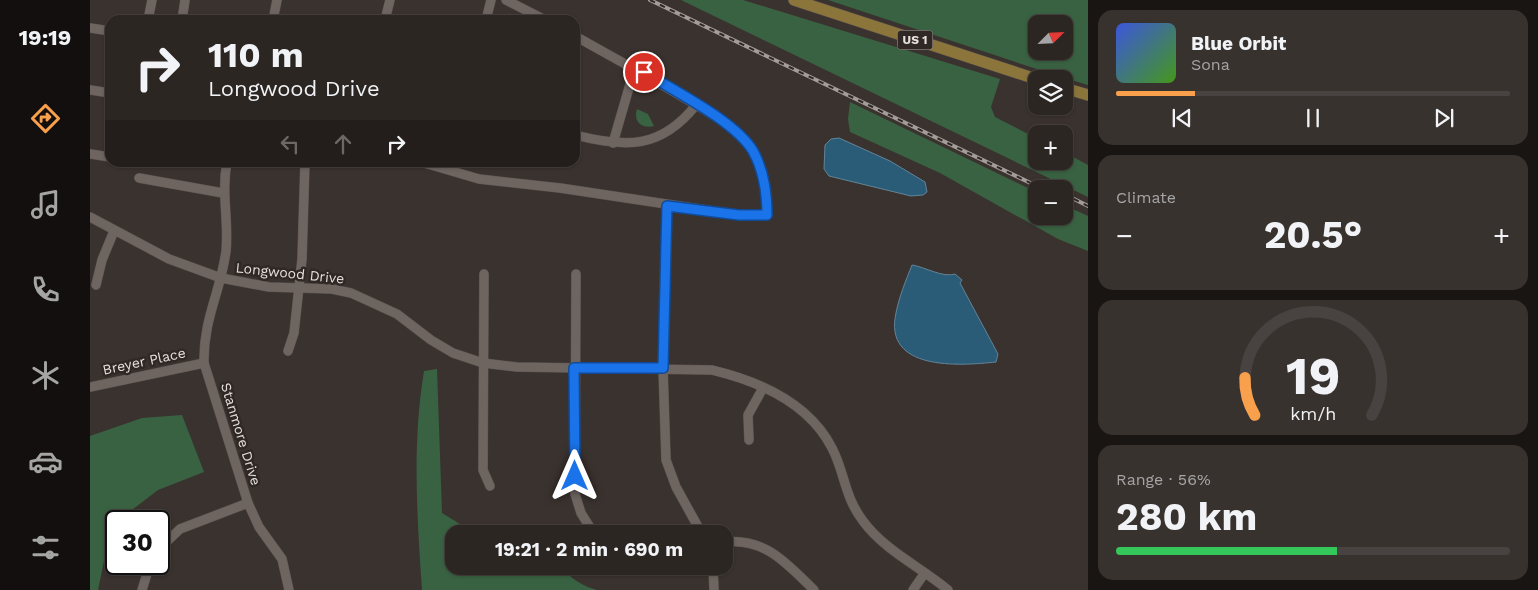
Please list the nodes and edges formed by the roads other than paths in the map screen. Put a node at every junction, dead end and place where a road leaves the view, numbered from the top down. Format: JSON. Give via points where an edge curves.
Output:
{"nodes":[{"id":1,"x":152,"y":0,"type":"edge"},
{"id":2,"x":185,"y":0,"type":"edge"},
{"id":3,"x":277,"y":0,"type":"edge"},
{"id":4,"x":390,"y":0,"type":"edge"},
{"id":5,"x":491,"y":0,"type":"edge"},
{"id":6,"x":506,"y":0,"type":"edge"},
{"id":7,"x":794,"y":0,"type":"edge"},
{"id":8,"x":149,"y":15,"type":"edge"},
{"id":9,"x":183,"y":15,"type":"edge"},
{"id":10,"x":275,"y":15,"type":"edge"},
{"id":11,"x":386,"y":15,"type":"edge"},
{"id":12,"x":487,"y":15,"type":"edge"},
{"id":13,"x":535,"y":15,"type":"edge"},
{"id":14,"x":90,"y":28,"type":"edge"},
{"id":15,"x":105,"y":30,"type":"edge"},
{"id":16,"x":580,"y":39,"type":"edge"},
{"id":17,"x":635,"y":67,"type":"junction"},
{"id":18,"x":1028,"y":76,"type":"edge"},
{"id":19,"x":90,"y":90,"type":"edge"},
{"id":20,"x":1073,"y":91,"type":"edge"},
{"id":21,"x":105,"y":92,"type":"edge"},
{"id":22,"x":1088,"y":95,"type":"edge"},
{"id":23,"x":696,"y":105,"type":"junction"},
{"id":24,"x":580,"y":136,"type":"edge"},
{"id":25,"x":613,"y":143,"type":"junction"},
{"id":26,"x":90,"y":154,"type":"edge"},
{"id":27,"x":105,"y":156,"type":"edge"},
{"id":28,"x":226,"y":167,"type":"edge"},
{"id":29,"x":305,"y":167,"type":"edge"},
{"id":30,"x":439,"y":167,"type":"edge"},
{"id":31,"x":139,"y":178,"type":"dead end"},
{"id":32,"x":223,"y":194,"type":"junction"},
{"id":33,"x":667,"y":206,"type":"junction"},
{"id":34,"x":90,"y":217,"type":"edge"},
{"id":35,"x":114,"y":231,"type":"junction"},
{"id":36,"x":484,"y":274,"type":"dead end"},
{"id":37,"x":576,"y":274,"type":"dead end"},
{"id":38,"x":221,"y":278,"type":"junction"},
{"id":39,"x":96,"y":285,"type":"dead end"},
{"id":40,"x":298,"y":287,"type":"junction"},
{"id":41,"x":288,"y":351,"type":"dead end"},
{"id":42,"x":204,"y":363,"type":"junction"},
{"id":43,"x":483,"y":363,"type":"junction"},
{"id":44,"x":574,"y":368,"type":"junction"},
{"id":45,"x":663,"y":368,"type":"junction"},
{"id":46,"x":90,"y":387,"type":"edge"},
{"id":47,"x":763,"y":388,"type":"junction"},
{"id":48,"x":748,"y":440,"type":"dead end"},
{"id":49,"x":490,"y":486,"type":"dead end"},
{"id":50,"x":248,"y":503,"type":"junction"},
{"id":51,"x":588,"y":525,"type":"edge"},
{"id":52,"x":697,"y":525,"type":"edge"},
{"id":53,"x":170,"y":539,"type":"edge"},
{"id":54,"x":733,"y":542,"type":"edge"},
{"id":55,"x":924,"y":574,"type":"junction"},
{"id":56,"x":147,"y":575,"type":"edge"},
{"id":57,"x":713,"y":575,"type":"edge"},
{"id":58,"x":142,"y":590,"type":"edge"},
{"id":59,"x":289,"y":590,"type":"edge"},
{"id":60,"x":714,"y":590,"type":"edge"},
{"id":61,"x":814,"y":590,"type":"edge"},
{"id":62,"x":913,"y":590,"type":"edge"},
{"id":63,"x":948,"y":590,"type":"edge"}],
"edges":[{"from":1,"to":8,"type":"street"},
{"from":2,"to":9,"type":"street"},
{"from":3,"to":10,"type":"street"},
{"from":4,"to":11,"type":"street"},
{"from":5,"to":12,"type":"street"},
{"from":6,"to":13,"type":"street"},
{"from":7,"to":18,"type":"main road","number":"US 1"},
{"from":14,"to":15,"type":"street"},
{"from":16,"to":17,"type":"street"},
{"from":17,"to":23,"type":"street"},
{"from":17,"to":25,"type":"street"},
{"from":19,"to":21,"type":"street"},
{"from":20,"to":22,"type":"main road"},
{"from":23,"to":25,"type":"street","via":[[683,122],[658,137],[630,144]]},
{"from":23,"to":33,"type":"street","via":[[737,132],[752,150],[762,174],[767,215],[739,215]]},
{"from":24,"to":25,"type":"street"},
{"from":26,"to":27,"type":"street"},
{"from":28,"to":32,"type":"street","name":"Stanmore Drive"},
{"from":29,"to":40,"type":"street"},
{"from":30,"to":33,"type":"street","via":[[479,179],[560,188]]},
{"from":31,"to":32,"type":"street"},
{"from":32,"to":38,"type":"street","name":"Stanmore Drive","via":[[226,249]]},
{"from":33,"to":45,"type":"street"},
{"from":34,"to":35,"type":"street","name":"Longwood Drive"},
{"from":35,"to":38,"type":"street","name":"Longwood Drive","via":[[169,259]]},
{"from":35,"to":39,"type":"street"},
{"from":36,"to":43,"type":"street"},
{"from":37,"to":44,"type":"street"},
{"from":38,"to":40,"type":"street","name":"Longwood Drive","via":[[269,287]]},
{"from":38,"to":42,"type":"street","name":"Stanmore Drive","via":[[210,308]]},
{"from":40,"to":41,"type":"street","via":[[294,333]]},
{"from":40,"to":43,"type":"street","name":"Longwood Drive","via":[[340,291],[372,302],[397,314],[453,353]]},
{"from":42,"to":46,"type":"street","name":"Breyer Place"},
{"from":42,"to":50,"type":"street","name":"Stanmore Drive"},
{"from":43,"to":44,"type":"street","name":"Longwood Drive"},
{"from":43,"to":49,"type":"street","via":[[483,470]]},
{"from":44,"to":45,"type":"street","name":"Longwood Drive"},
{"from":44,"to":51,"type":"street","via":[[575,494],[580,513]]},
{"from":45,"to":47,"type":"street","name":"Longwood Drive","via":[[712,370],[737,376]]},
{"from":45,"to":52,"type":"street","via":[[666,460],[676,487]]},
{"from":47,"to":48,"type":"street","via":[[748,415]]},
{"from":47,"to":55,"type":"street","name":"Longwood Drive","via":[[784,397],[819,428],[832,448],[850,500],[864,522]]},
{"from":50,"to":53,"type":"street","via":[[180,530]]},
{"from":50,"to":59,"type":"street","name":"Stanmore Drive","via":[[259,527],[282,559]]},
{"from":54,"to":61,"type":"street","via":[[763,547],[778,556]]},
{"from":55,"to":62,"type":"street"},
{"from":55,"to":63,"type":"street","name":"Longwood Drive"},
{"from":56,"to":58,"type":"street"},
{"from":57,"to":60,"type":"street"}]}
